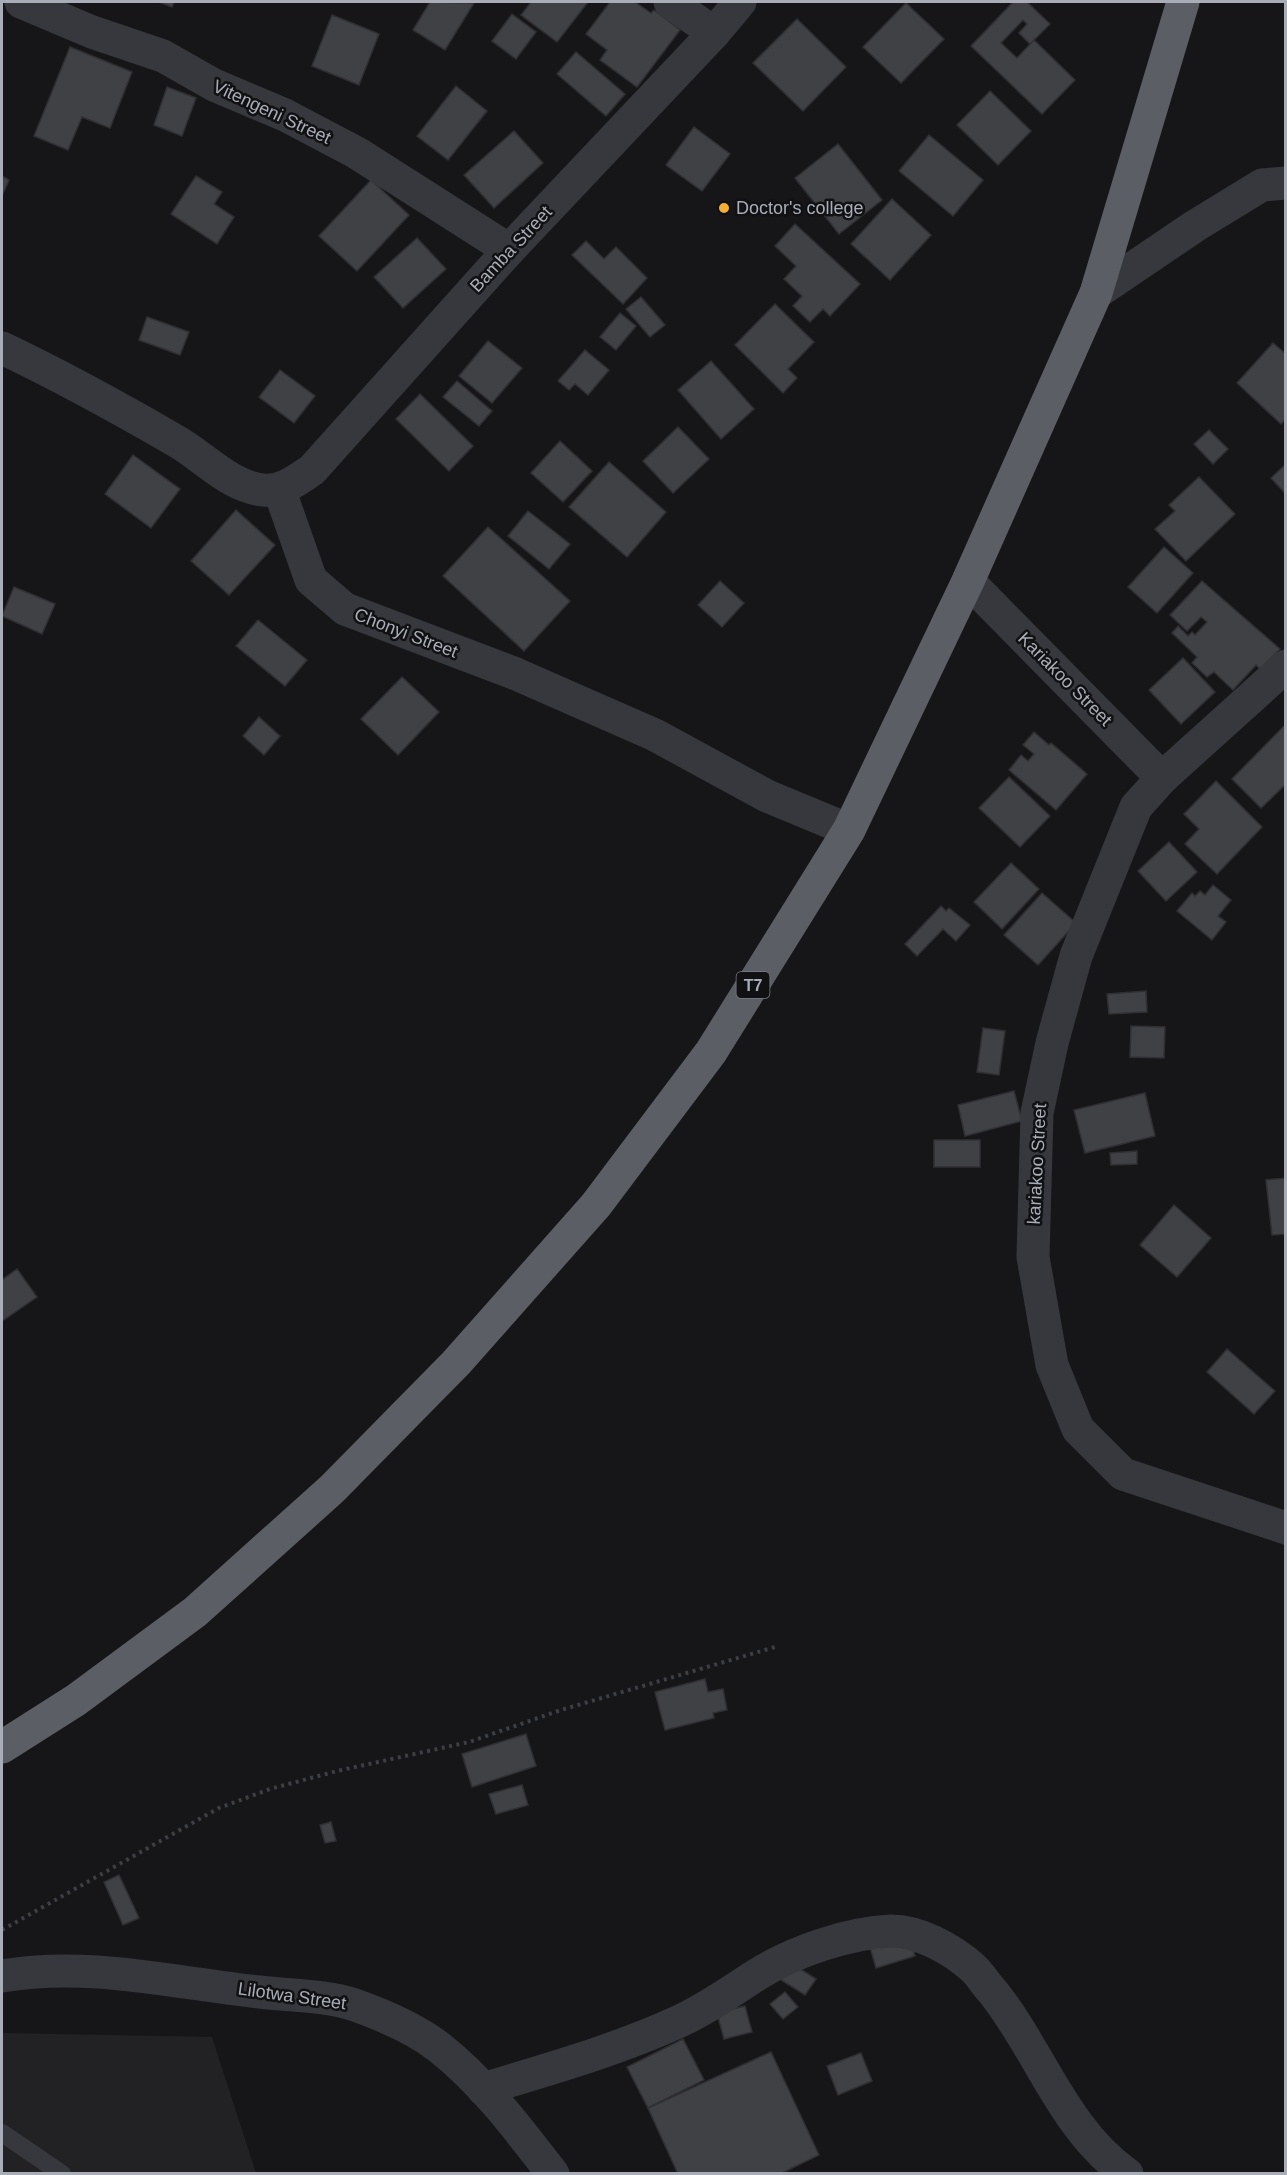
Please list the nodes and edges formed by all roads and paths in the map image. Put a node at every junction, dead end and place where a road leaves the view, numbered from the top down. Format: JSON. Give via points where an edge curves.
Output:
{"nodes":[{"id":1,"x":21,"y":2,"type":"edge"},
{"id":2,"x":669,"y":2,"type":"edge"},
{"id":3,"x":740,"y":2,"type":"edge"},
{"id":4,"x":1183,"y":2,"type":"edge"},
{"id":5,"x":714,"y":33,"type":"junction"},
{"id":6,"x":1286,"y":183,"type":"edge"},
{"id":7,"x":509,"y":250,"type":"junction"},
{"id":8,"x":1096,"y":293,"type":"junction"},
{"id":9,"x":2,"y":348,"type":"edge"},
{"id":10,"x":279,"y":489,"type":"junction"},
{"id":11,"x":968,"y":581,"type":"junction"},
{"id":12,"x":1286,"y":666,"type":"edge"},
{"id":13,"x":1162,"y":778,"type":"junction"},
{"id":14,"x":849,"y":830,"type":"junction"},
{"id":15,"x":1286,"y":1528,"type":"edge"},
{"id":16,"x":775,"y":1647,"type":"dead end"},
{"id":17,"x":2,"y":1747,"type":"edge"},
{"id":18,"x":2,"y":1930,"type":"edge"},
{"id":19,"x":2,"y":1976,"type":"edge"},
{"id":20,"x":483,"y":2090,"type":"junction"},
{"id":21,"x":2,"y":2133,"type":"edge"},
{"id":22,"x":62,"y":2174,"type":"edge"},
{"id":23,"x":552,"y":2174,"type":"edge"},
{"id":24,"x":1127,"y":2174,"type":"edge"}],
"edges":[{"from":1,"to":7,"type":"street","name":"Vitengeni Street","via":[[163,56],[214,85],[285,115],[357,153]]},
{"from":2,"to":5,"type":"street"},
{"from":3,"to":5,"type":"street","name":"Bamba Street"},
{"from":4,"to":8,"type":"highway","number":"T7"},
{"from":5,"to":7,"type":"street","name":"Bamba Street"},
{"from":6,"to":8,"type":"street","via":[[1262,185]]},
{"from":7,"to":10,"type":"street","name":"Bamba Street","via":[[312,470]]},
{"from":8,"to":11,"type":"highway","number":"T7"},
{"from":9,"to":10,"type":"street","via":[[177,441],[243,485]]},
{"from":10,"to":14,"type":"street","name":"Chonyi Street","via":[[311,580],[345,609],[516,674],[655,735],[767,796]]},
{"from":11,"to":13,"type":"street","name":"Kariakoo Street"},
{"from":11,"to":14,"type":"highway","number":"T7"},
{"from":12,"to":13,"type":"street","name":"kariakoo Street"},
{"from":13,"to":15,"type":"street","name":"kariakoo Street","via":[[1136,807],[1076,956],[1052,1043],[1037,1113],[1033,1257],[1052,1365],[1078,1428],[1123,1474]]},
{"from":14,"to":17,"type":"highway","number":"T7","via":[[711,1053],[596,1205],[456,1364],[332,1489],[195,1612],[76,1700]]},
{"from":16,"to":18,"type":"path","via":[[561,1710],[469,1742],[337,1770],[270,1789],[219,1808]]},
{"from":19,"to":20,"type":"street","name":"Lilotwa Street","via":[[110,1972],[304,1995],[353,2005],[387,2018],[440,2047]]},
{"from":20,"to":23,"type":"street","name":"Lilotwa Street"},
{"from":20,"to":24,"type":"street","via":[[598,2053],[679,2021],[723,1999],[759,1973],[801,1954],[852,1937],[893,1931],[930,1939],[973,1968],[1008,2011],[1087,2139]]},
{"from":21,"to":22,"type":"lane"}]}
